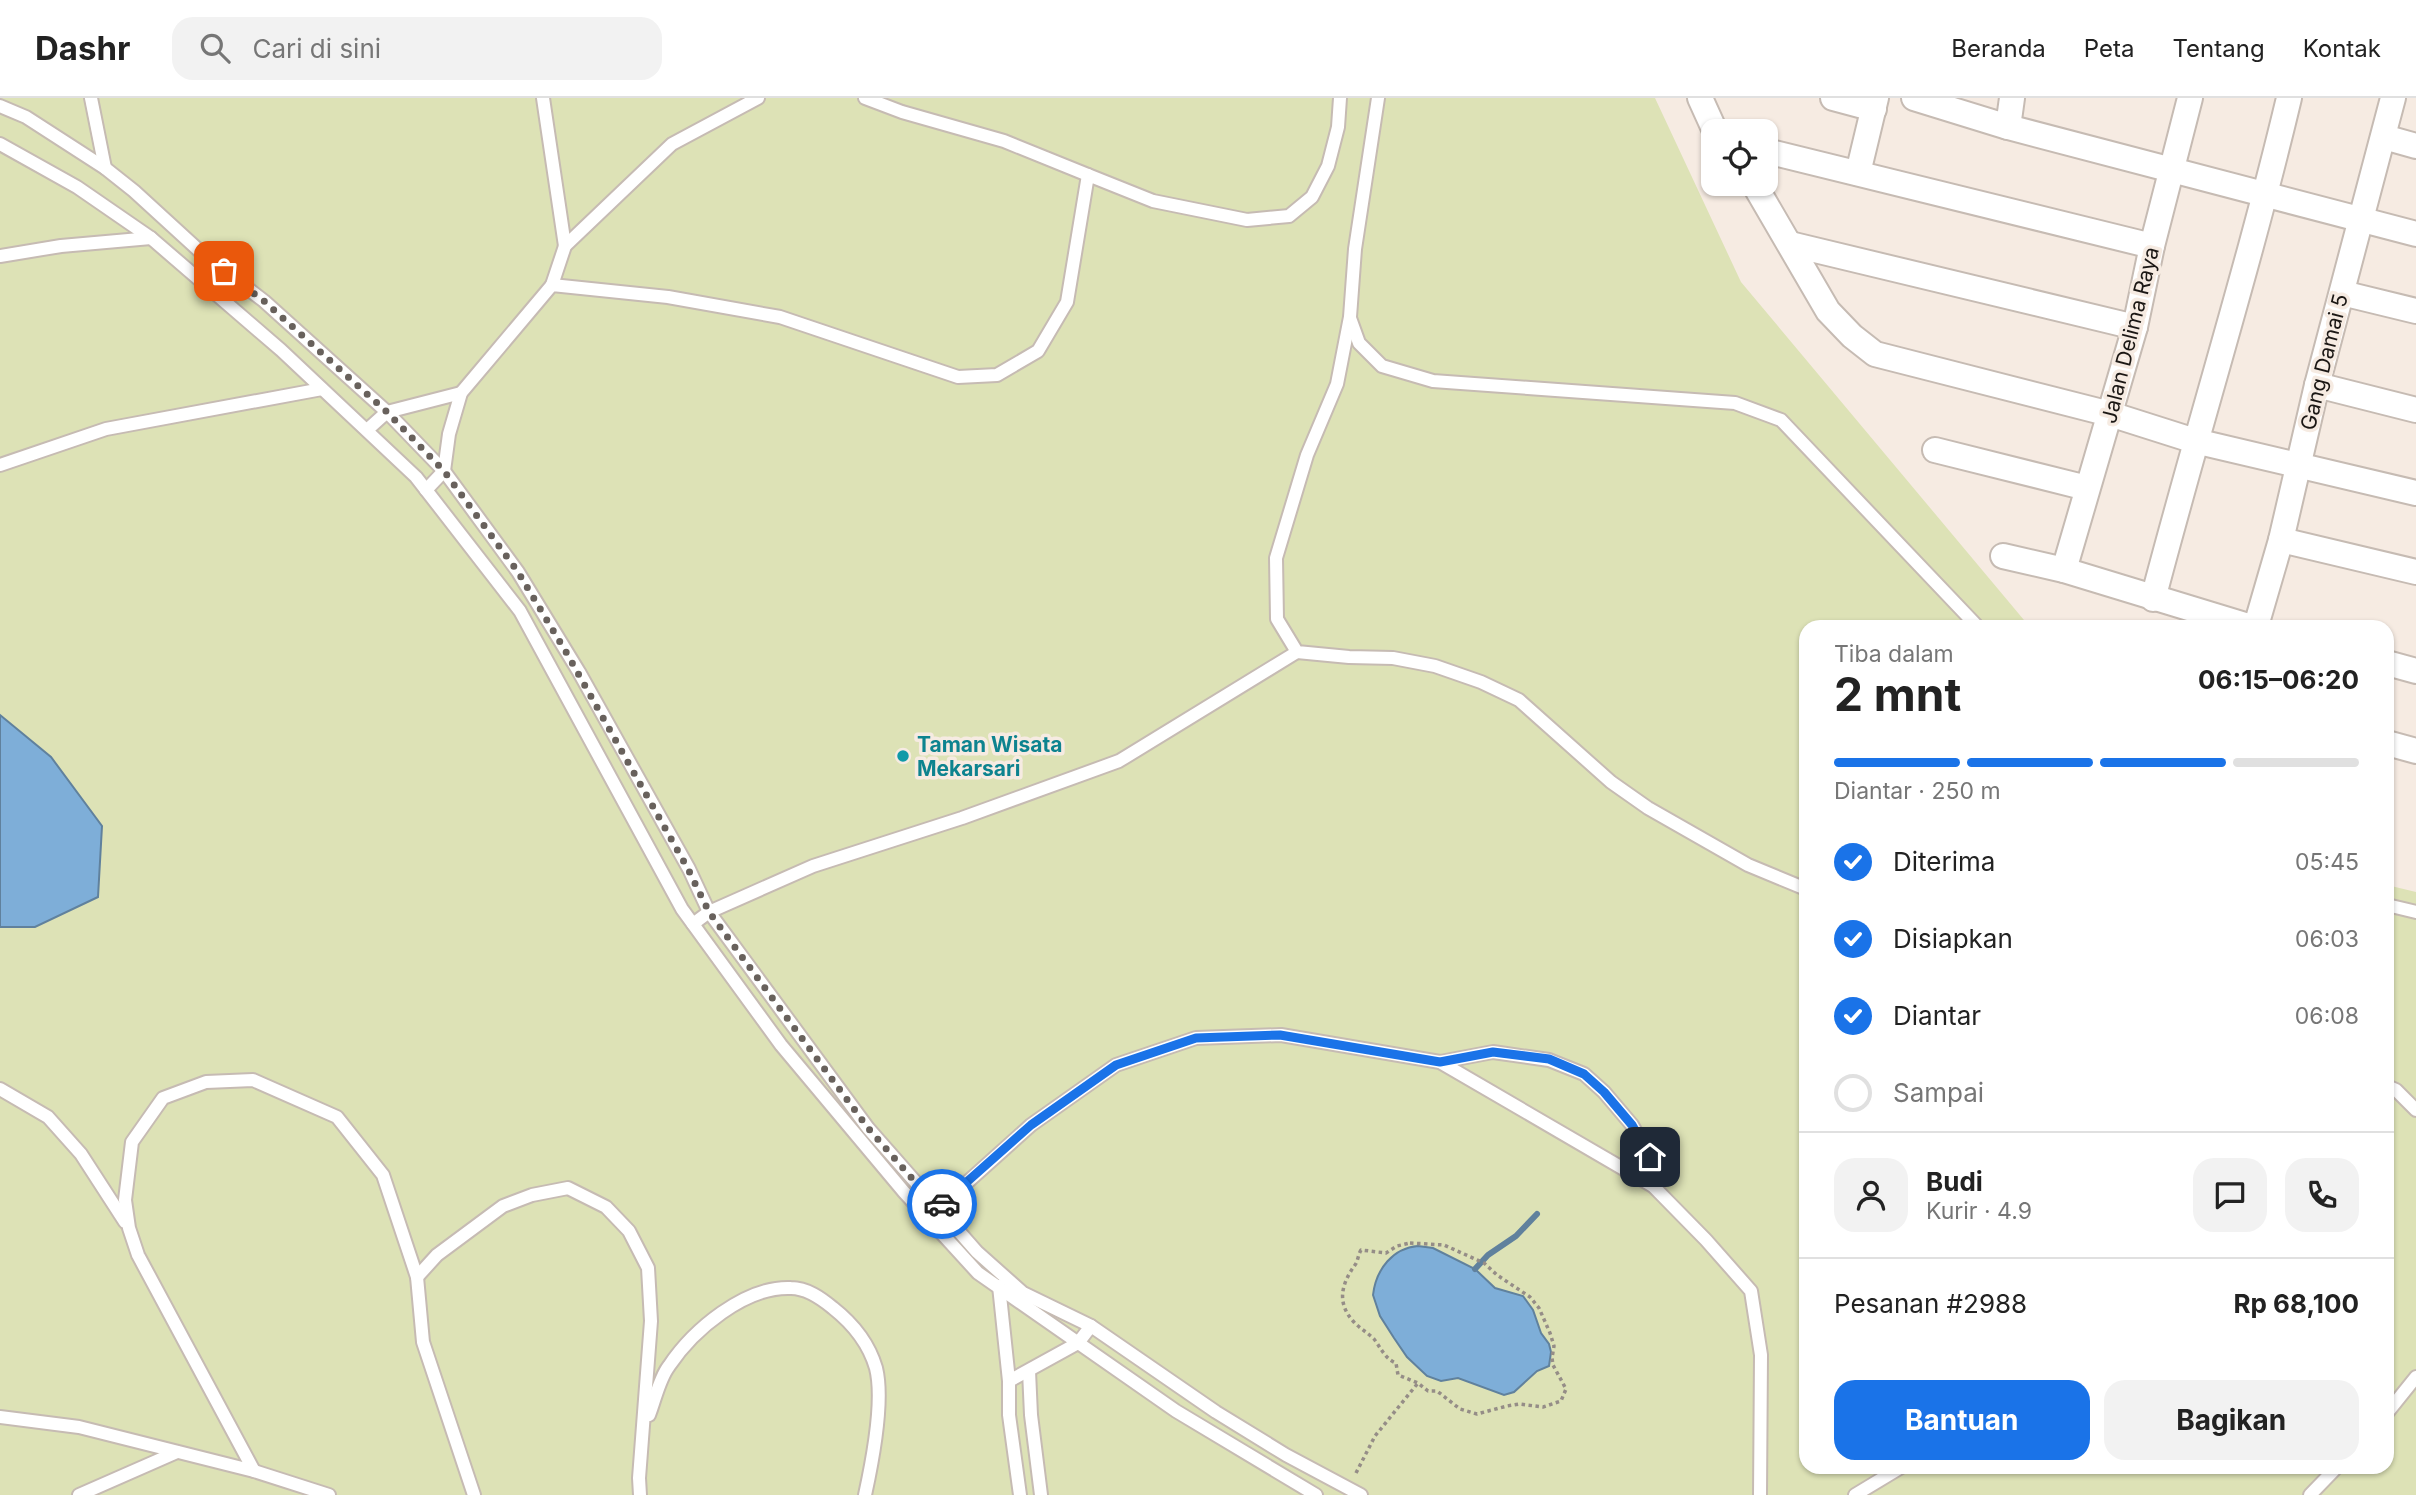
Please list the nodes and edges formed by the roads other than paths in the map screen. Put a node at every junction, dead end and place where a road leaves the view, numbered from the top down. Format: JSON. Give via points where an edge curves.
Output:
{"nodes":[{"id":1,"x":91,"y":98,"type":"edge"},
{"id":2,"x":543,"y":98,"type":"edge"},
{"id":3,"x":758,"y":98,"type":"edge"},
{"id":4,"x":865,"y":98,"type":"edge"},
{"id":5,"x":1340,"y":98,"type":"edge"},
{"id":6,"x":1378,"y":98,"type":"edge"},
{"id":7,"x":1700,"y":98,"type":"edge"},
{"id":8,"x":1833,"y":98,"type":"edge"},
{"id":9,"x":1914,"y":98,"type":"edge"},
{"id":10,"x":2012,"y":98,"type":"edge"},
{"id":11,"x":2190,"y":98,"type":"edge"},
{"id":12,"x":2289,"y":98,"type":"edge"},
{"id":13,"x":2393,"y":98,"type":"edge"},
{"id":14,"x":1875,"y":104,"type":"edge"},
{"id":15,"x":0,"y":106,"type":"edge"},
{"id":16,"x":1710,"y":119,"type":"edge"},
{"id":17,"x":2008,"y":127,"type":"junction"},
{"id":18,"x":2384,"y":137,"type":"junction"},
{"id":19,"x":0,"y":144,"type":"edge"},
{"id":20,"x":2416,"y":146,"type":"edge"},
{"id":21,"x":1778,"y":154,"type":"edge"},
{"id":22,"x":105,"y":168,"type":"junction"},
{"id":23,"x":2171,"y":170,"type":"junction"},
{"id":24,"x":1858,"y":173,"type":"junction"},
{"id":25,"x":1088,"y":175,"type":"junction"},
{"id":26,"x":2266,"y":194,"type":"junction"},
{"id":27,"x":1761,"y":196,"type":"edge"},
{"id":28,"x":2360,"y":220,"type":"junction"},
{"id":29,"x":2416,"y":234,"type":"edge"},
{"id":30,"x":151,"y":238,"type":"junction"},
{"id":31,"x":1790,"y":244,"type":"junction"},
{"id":32,"x":565,"y":246,"type":"junction"},
{"id":33,"x":2152,"y":246,"type":"junction"},
{"id":34,"x":0,"y":256,"type":"edge"},
{"id":35,"x":552,"y":285,"type":"junction"},
{"id":36,"x":2342,"y":293,"type":"junction"},
{"id":37,"x":2416,"y":311,"type":"edge"},
{"id":38,"x":1350,"y":317,"type":"junction"},
{"id":39,"x":2135,"y":327,"type":"junction"},
{"id":40,"x":2317,"y":385,"type":"junction"},
{"id":41,"x":323,"y":389,"type":"junction"},
{"id":42,"x":461,"y":393,"type":"junction"},
{"id":43,"x":2416,"y":410,"type":"edge"},
{"id":44,"x":387,"y":412,"type":"junction"},
{"id":45,"x":2110,"y":414,"type":"junction"},
{"id":46,"x":367,"y":430,"type":"junction"},
{"id":47,"x":2195,"y":441,"type":"junction"},
{"id":48,"x":1935,"y":450,"type":"dead end"},
{"id":49,"x":2299,"y":464,"type":"junction"},
{"id":50,"x":0,"y":465,"type":"edge"},
{"id":51,"x":444,"y":471,"type":"junction"},
{"id":52,"x":2087,"y":488,"type":"junction"},
{"id":53,"x":426,"y":490,"type":"junction"},
{"id":54,"x":2416,"y":493,"type":"edge"},
{"id":55,"x":2281,"y":540,"type":"junction"},
{"id":56,"x":2003,"y":556,"type":"dead end"},
{"id":57,"x":2064,"y":570,"type":"junction"},
{"id":58,"x":2416,"y":572,"type":"edge"},
{"id":59,"x":2153,"y":598,"type":"junction"},
{"id":60,"x":1971,"y":620,"type":"edge"},
{"id":61,"x":2206,"y":620,"type":"edge"},
{"id":62,"x":2258,"y":620,"type":"edge"},
{"id":63,"x":1297,"y":652,"type":"junction"},
{"id":64,"x":2394,"y":665,"type":"edge"},
{"id":65,"x":2416,"y":671,"type":"edge"},
{"id":66,"x":2394,"y":745,"type":"edge"},
{"id":67,"x":2416,"y":751,"type":"edge"},
{"id":68,"x":1799,"y":886,"type":"edge"},
{"id":69,"x":2394,"y":907,"type":"edge"},
{"id":70,"x":709,"y":912,"type":"junction"},
{"id":71,"x":2416,"y":912,"type":"edge"},
{"id":72,"x":693,"y":924,"type":"junction"},
{"id":73,"x":1440,"y":1062,"type":"junction"},
{"id":74,"x":0,"y":1089,"type":"edge"},
{"id":75,"x":2394,"y":1089,"type":"edge"},
{"id":76,"x":2416,"y":1110,"type":"edge"},
{"id":77,"x":1653,"y":1186,"type":"junction"},
{"id":78,"x":938,"y":1208,"type":"junction"},
{"id":79,"x":928,"y":1219,"type":"junction"},
{"id":80,"x":130,"y":1228,"type":"junction"},
{"id":81,"x":416,"y":1277,"type":"junction"},
{"id":82,"x":1001,"y":1283,"type":"junction"},
{"id":83,"x":1091,"y":1326,"type":"junction"},
{"id":84,"x":1078,"y":1343,"type":"junction"},
{"id":85,"x":1029,"y":1371,"type":"junction"},
{"id":86,"x":2416,"y":1377,"type":"edge"},
{"id":87,"x":1009,"y":1381,"type":"junction"},
{"id":88,"x":2394,"y":1404,"type":"edge"},
{"id":89,"x":0,"y":1417,"type":"edge"},
{"id":90,"x":644,"y":1429,"type":"junction"},
{"id":91,"x":178,"y":1452,"type":"junction"},
{"id":92,"x":254,"y":1471,"type":"junction"},
{"id":93,"x":1890,"y":1474,"type":"edge"},
{"id":94,"x":2330,"y":1474,"type":"edge"},
{"id":95,"x":79,"y":1495,"type":"edge"},
{"id":96,"x":329,"y":1495,"type":"edge"},
{"id":97,"x":474,"y":1495,"type":"edge"},
{"id":98,"x":640,"y":1495,"type":"edge"},
{"id":99,"x":864,"y":1495,"type":"edge"},
{"id":100,"x":1020,"y":1495,"type":"edge"},
{"id":101,"x":1041,"y":1495,"type":"edge"},
{"id":102,"x":1316,"y":1495,"type":"edge"},
{"id":103,"x":1362,"y":1495,"type":"edge"},
{"id":104,"x":1760,"y":1495,"type":"edge"},
{"id":105,"x":1855,"y":1495,"type":"edge"},
{"id":106,"x":2309,"y":1495,"type":"edge"}],
"edges":[{"from":1,"to":22,"type":"lane"},
{"from":2,"to":32,"type":"lane"},
{"from":3,"to":32,"type":"lane","via":[[672,144]]},
{"from":4,"to":25,"type":"lane","via":[[1004,141]]},
{"from":5,"to":25,"type":"lane","via":[[1328,166],[1312,197],[1289,216],[1247,220],[1153,201]]},
{"from":6,"to":38,"type":"lane","via":[[1355,249]]},
{"from":7,"to":16,"type":"street"},
{"from":8,"to":14,"type":"street"},
{"from":9,"to":17,"type":"street"},
{"from":10,"to":17,"type":"street"},
{"from":11,"to":23,"type":"street","name":"Jalan Delima Raya"},
{"from":12,"to":26,"type":"street"},
{"from":13,"to":18,"type":"street","name":"Gang Damai 5"},
{"from":14,"to":24,"type":"street"},
{"from":15,"to":22,"type":"lane","via":[[26,117]]},
{"from":17,"to":23,"type":"street"},
{"from":18,"to":20,"type":"street"},
{"from":18,"to":28,"type":"street","name":"Gang Damai 5"},
{"from":19,"to":30,"type":"lane","via":[[77,187]]},
{"from":21,"to":24,"type":"street"},
{"from":22,"to":44,"type":"lane"},
{"from":23,"to":26,"type":"street"},
{"from":23,"to":33,"type":"street","name":"Jalan Delima Raya"},
{"from":24,"to":33,"type":"street"},
{"from":25,"to":35,"type":"lane","via":[[1067,302],[1038,351],[997,375],[958,377],[780,317],[668,297]]},
{"from":26,"to":28,"type":"street"},
{"from":26,"to":47,"type":"street"},
{"from":27,"to":31,"type":"street"},
{"from":28,"to":29,"type":"street"},
{"from":28,"to":36,"type":"street","name":"Gang Damai 5"},
{"from":30,"to":34,"type":"lane"},
{"from":30,"to":41,"type":"lane"},
{"from":31,"to":39,"type":"street"},
{"from":31,"to":45,"type":"street","via":[[1828,311],[1875,354]]},
{"from":32,"to":35,"type":"lane"},
{"from":33,"to":39,"type":"street","name":"Jalan Delima Raya"},
{"from":35,"to":42,"type":"lane"},
{"from":36,"to":37,"type":"street"},
{"from":36,"to":40,"type":"street","name":"Gang Damai 5"},
{"from":38,"to":60,"type":"lane","via":[[1360,343],[1382,366],[1433,381],[1735,402],[1781,420]]},
{"from":38,"to":63,"type":"lane","via":[[1337,384],[1307,455],[1276,558],[1277,619]]},
{"from":39,"to":45,"type":"street","name":"Jalan Delima Raya"},
{"from":40,"to":43,"type":"street"},
{"from":40,"to":49,"type":"street","name":"Gang Damai 5"},
{"from":41,"to":46,"type":"lane"},
{"from":41,"to":50,"type":"lane","via":[[106,429]]},
{"from":42,"to":44,"type":"lane"},
{"from":42,"to":51,"type":"lane"},
{"from":44,"to":46,"type":"lane"},
{"from":44,"to":51,"type":"lane"},
{"from":45,"to":47,"type":"street"},
{"from":45,"to":52,"type":"street","name":"Jalan Delima Raya"},
{"from":46,"to":53,"type":"lane"},
{"from":47,"to":49,"type":"street"},
{"from":47,"to":59,"type":"street"},
{"from":48,"to":52,"type":"street"},
{"from":49,"to":54,"type":"street"},
{"from":49,"to":55,"type":"street","name":"Gang Damai 5"},
{"from":51,"to":53,"type":"lane"},
{"from":51,"to":70,"type":"lane","via":[[525,583]]},
{"from":52,"to":57,"type":"street","name":"Jalan Delima Raya"},
{"from":53,"to":72,"type":"lane","via":[[520,611]]},
{"from":55,"to":58,"type":"street"},
{"from":55,"to":62,"type":"street","name":"Gang Damai 5"},
{"from":56,"to":57,"type":"street"},
{"from":57,"to":59,"type":"street"},
{"from":59,"to":61,"type":"street"},
{"from":63,"to":68,"type":"lane","via":[[1393,658],[1481,682],[1519,700],[1611,782],[1648,808],[1748,865]]},
{"from":63,"to":70,"type":"lane","via":[[1119,761],[813,866]]},
{"from":64,"to":65,"type":"street"},
{"from":66,"to":67,"type":"street"},
{"from":69,"to":71,"type":"lane"},
{"from":70,"to":72,"type":"lane"},
{"from":70,"to":78,"type":"lane","via":[[868,1128]]},
{"from":72,"to":79,"type":"lane","via":[[781,1045]]},
{"from":73,"to":77,"type":"lane"},
{"from":73,"to":77,"type":"lane","via":[[1493,1052],[1549,1059],[1584,1074],[1632,1125],[1650,1157]]},
{"from":73,"to":78,"type":"lane","via":[[1280,1035],[1196,1038],[1116,1065],[1031,1125]]},
{"from":74,"to":80,"type":"lane","via":[[48,1117],[81,1154]]},
{"from":75,"to":76,"type":"lane"},
{"from":77,"to":104,"type":"lane","via":[[1751,1291],[1761,1355]]},
{"from":78,"to":79,"type":"lane"},
{"from":78,"to":82,"type":"lane"},
{"from":79,"to":82,"type":"lane","via":[[978,1273]]},
{"from":80,"to":81,"type":"lane","via":[[125,1200],[132,1142],[163,1098],[206,1082],[253,1080],[337,1117],[383,1175]]},
{"from":80,"to":92,"type":"lane","via":[[138,1255]]},
{"from":81,"to":90,"type":"lane","via":[[437,1255],[503,1206],[568,1188],[606,1207],[629,1231],[648,1268],[651,1321]]},
{"from":81,"to":97,"type":"lane","via":[[423,1342]]},
{"from":82,"to":83,"type":"lane"},
{"from":82,"to":84,"type":"lane"},
{"from":82,"to":87,"type":"lane"},
{"from":83,"to":84,"type":"lane"},
{"from":83,"to":103,"type":"lane","via":[[1216,1412]]},
{"from":84,"to":85,"type":"lane"},
{"from":84,"to":102,"type":"lane","via":[[1176,1411]]},
{"from":85,"to":87,"type":"lane"},
{"from":85,"to":101,"type":"lane"},
{"from":86,"to":88,"type":"lane"},
{"from":87,"to":100,"type":"lane"},
{"from":89,"to":91,"type":"lane","via":[[79,1427]]},
{"from":90,"to":98,"type":"lane"},
{"from":90,"to":99,"type":"lane","via":[[667,1367],[693,1336],[718,1314],[761,1292],[791,1287],[817,1295],[838,1311],[860,1335],[876,1368],[876,1430]]},
{"from":91,"to":92,"type":"lane"},
{"from":91,"to":95,"type":"lane"},
{"from":92,"to":96,"type":"lane"},
{"from":93,"to":105,"type":"lane"},
{"from":94,"to":106,"type":"lane"}]}
